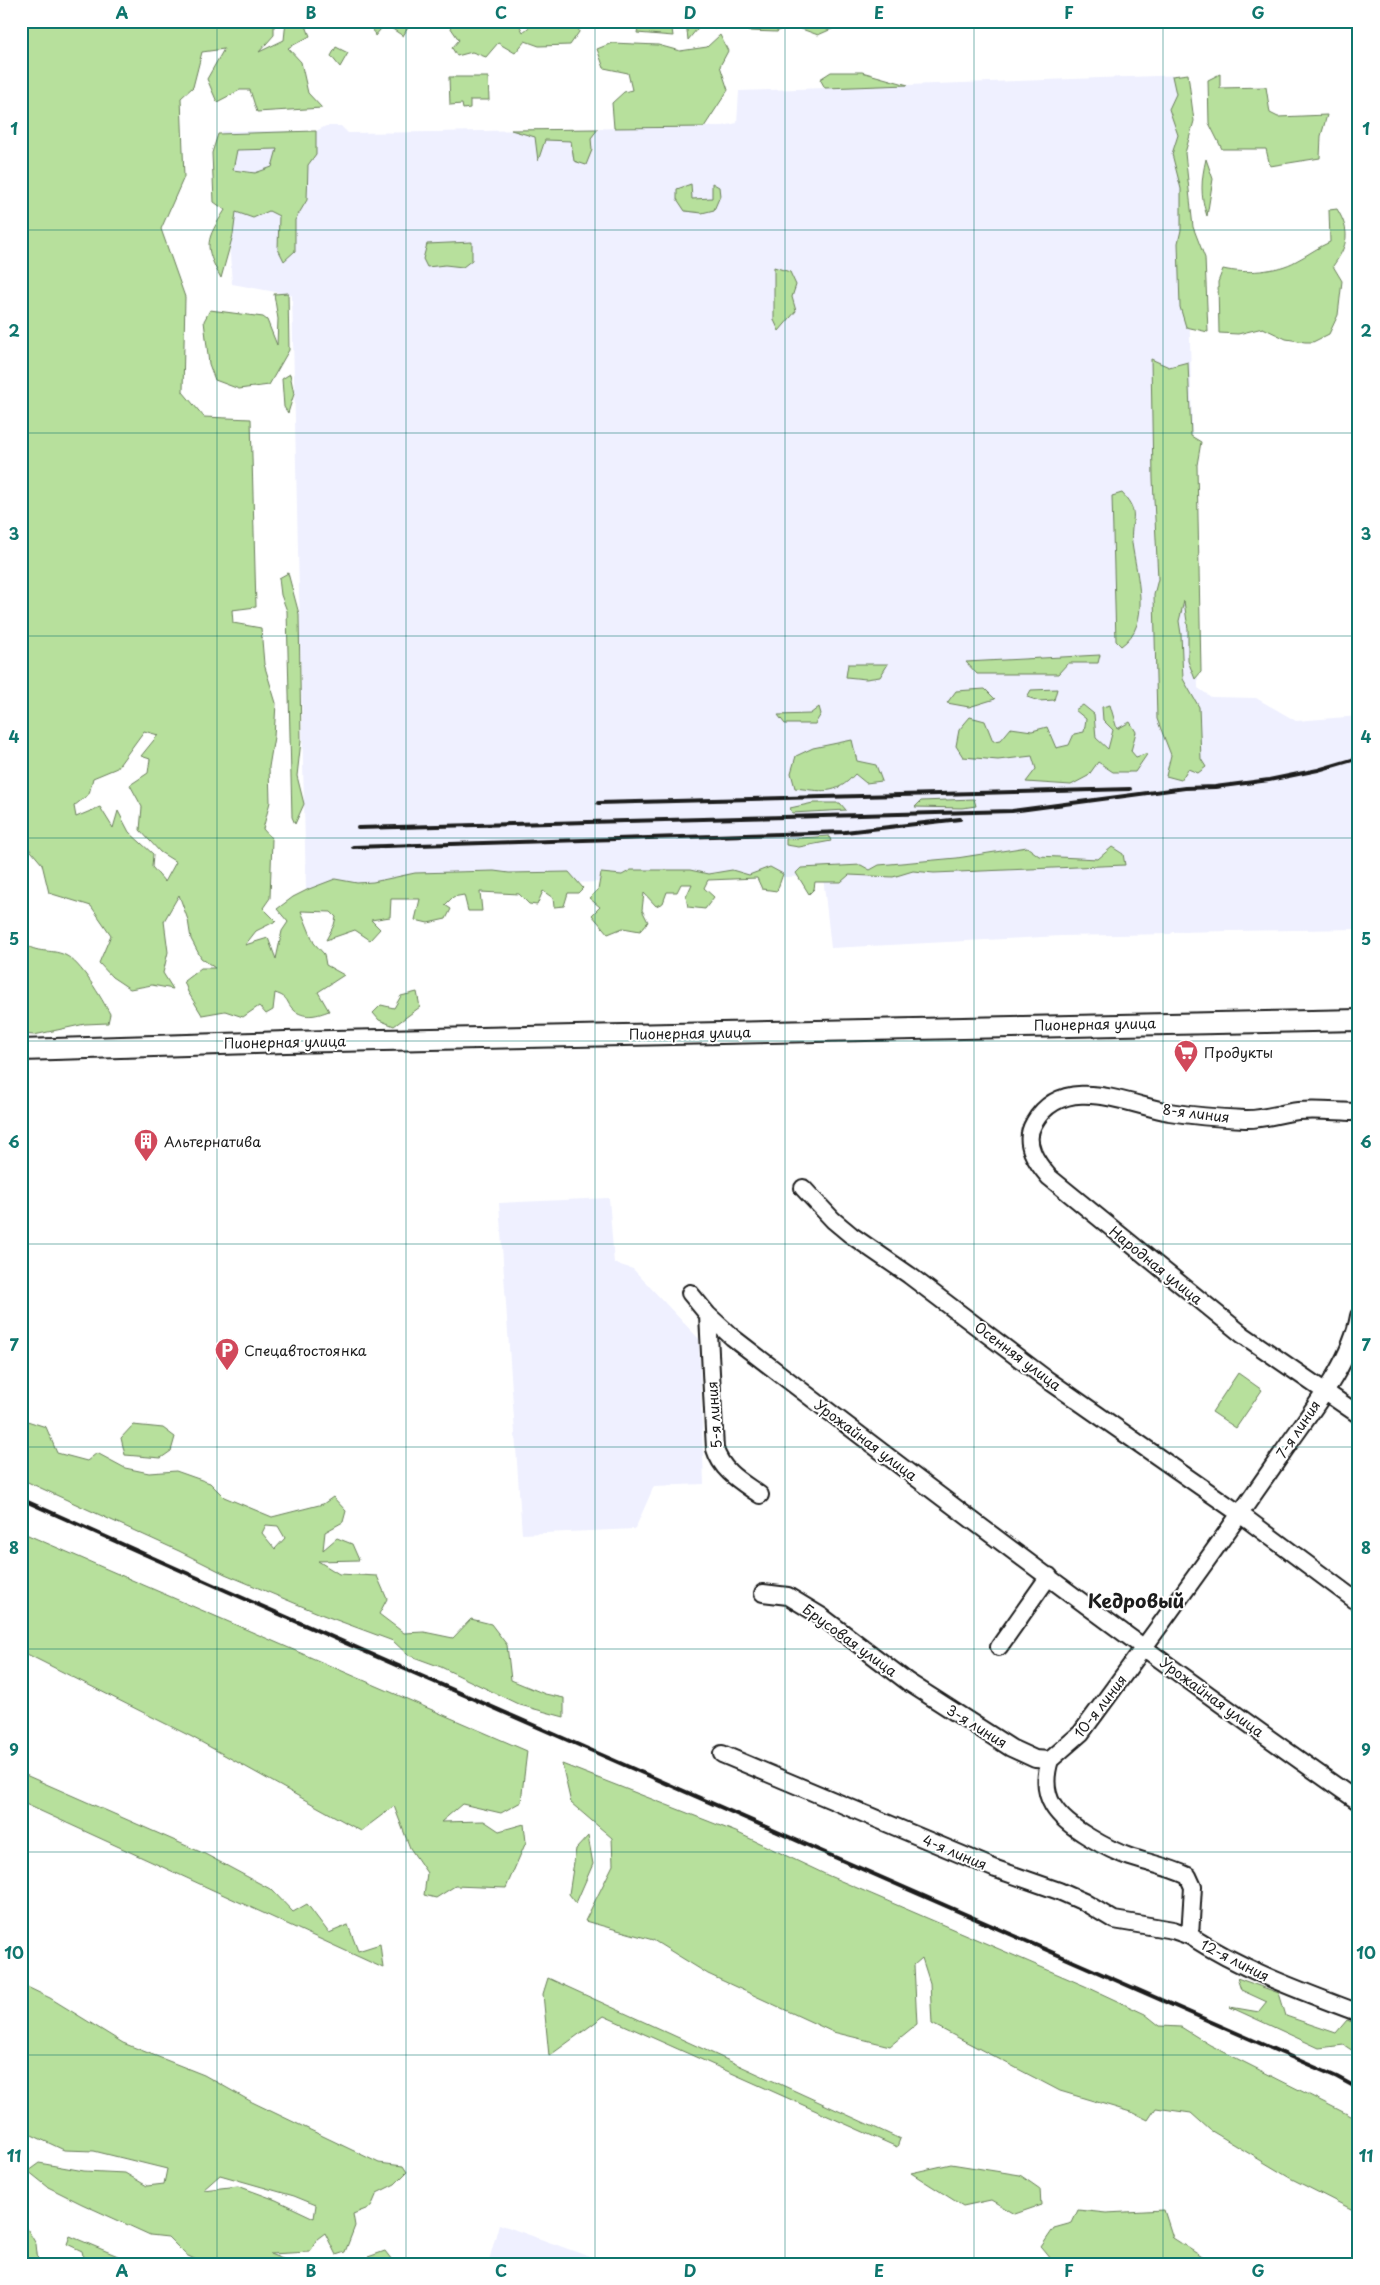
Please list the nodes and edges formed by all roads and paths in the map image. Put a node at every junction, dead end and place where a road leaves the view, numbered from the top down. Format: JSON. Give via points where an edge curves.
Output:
{"nodes":[{"id":1,"x":1359,"y":1020,"type":"edge"},
{"id":2,"x":21,"y":1050,"type":"edge"},
{"id":3,"x":1359,"y":1112,"type":"edge"},
{"id":4,"x":1039,"y":1114,"type":"joint"},
{"id":5,"x":803,"y":1188,"type":"dead end"},
{"id":6,"x":690,"y":1293,"type":"dead end"},
{"id":7,"x":708,"y":1315,"type":"junction"},
{"id":8,"x":1359,"y":1316,"type":"edge"},
{"id":9,"x":1325,"y":1390,"type":"junction"},
{"id":10,"x":1359,"y":1415,"type":"edge"},
{"id":11,"x":760,"y":1495,"type":"dead end"},
{"id":12,"x":1240,"y":1514,"type":"junction"},
{"id":13,"x":1050,"y":1576,"type":"junction"},
{"id":14,"x":763,"y":1593,"type":"dead end"},
{"id":15,"x":1359,"y":1603,"type":"edge"},
{"id":16,"x":999,"y":1647,"type":"dead end"},
{"id":17,"x":1145,"y":1647,"type":"junction"},
{"id":18,"x":908,"y":1682,"type":"joint"},
{"id":19,"x":722,"y":1754,"type":"dead end"},
{"id":20,"x":1050,"y":1760,"type":"junction"},
{"id":21,"x":1359,"y":1802,"type":"edge"},
{"id":22,"x":1190,"y":1936,"type":"junction"},
{"id":23,"x":1359,"y":2013,"type":"edge"}],
"edges":[{"from":1,"to":2,"type":"street","name":"Пионерная улица"},
{"from":3,"to":4,"type":"street","name":"8-я линия","via":[[1300,1111],[1247,1119],[1170,1112],[1094,1094],[1071,1095]]},
{"from":4,"to":9,"type":"street","name":"Народная улица","via":[[1031,1128],[1030,1145],[1036,1163],[1050,1177],[1243,1335]]},
{"from":5,"to":12,"type":"street","name":"Осенняя улица","via":[[851,1234],[1045,1378]]},
{"from":6,"to":7,"type":"street","name":"Урожайная улица"},
{"from":7,"to":11,"type":"street","name":"5-я линия","via":[[719,1462]]},
{"from":7,"to":13,"type":"street","name":"Урожайная улица","via":[[897,1464]]},
{"from":8,"to":9,"type":"street","name":"7-я линия","via":[[1352,1342]]},
{"from":9,"to":10,"type":"street","name":"Народная улица"},
{"from":9,"to":12,"type":"street","name":"7-я линия"},
{"from":12,"to":15,"type":"street","name":"Осенняя улица"},
{"from":12,"to":17,"type":"street"},
{"from":13,"to":16,"type":"street"},
{"from":13,"to":17,"type":"street","name":"Урожайная улица"},
{"from":14,"to":18,"type":"street","name":"Брусовая улица","via":[[788,1596],[821,1616]]},
{"from":17,"to":20,"type":"street","name":"10-я линия","via":[[1081,1733]]},
{"from":17,"to":21,"type":"street","name":"Урожайная улица"},
{"from":18,"to":20,"type":"street","name":"3-я линия","via":[[1011,1748],[1036,1759]]},
{"from":19,"to":22,"type":"street","name":"4-я линия","via":[[996,1869],[1059,1891],[1114,1920]]},
{"from":20,"to":22,"type":"street","name":"12-я линия","via":[[1045,1776],[1047,1792],[1054,1809],[1071,1826],[1112,1850],[1188,1876],[1193,1887]]},
{"from":22,"to":23,"type":"street","name":"12-я линия","via":[[1262,1975]]}]}
